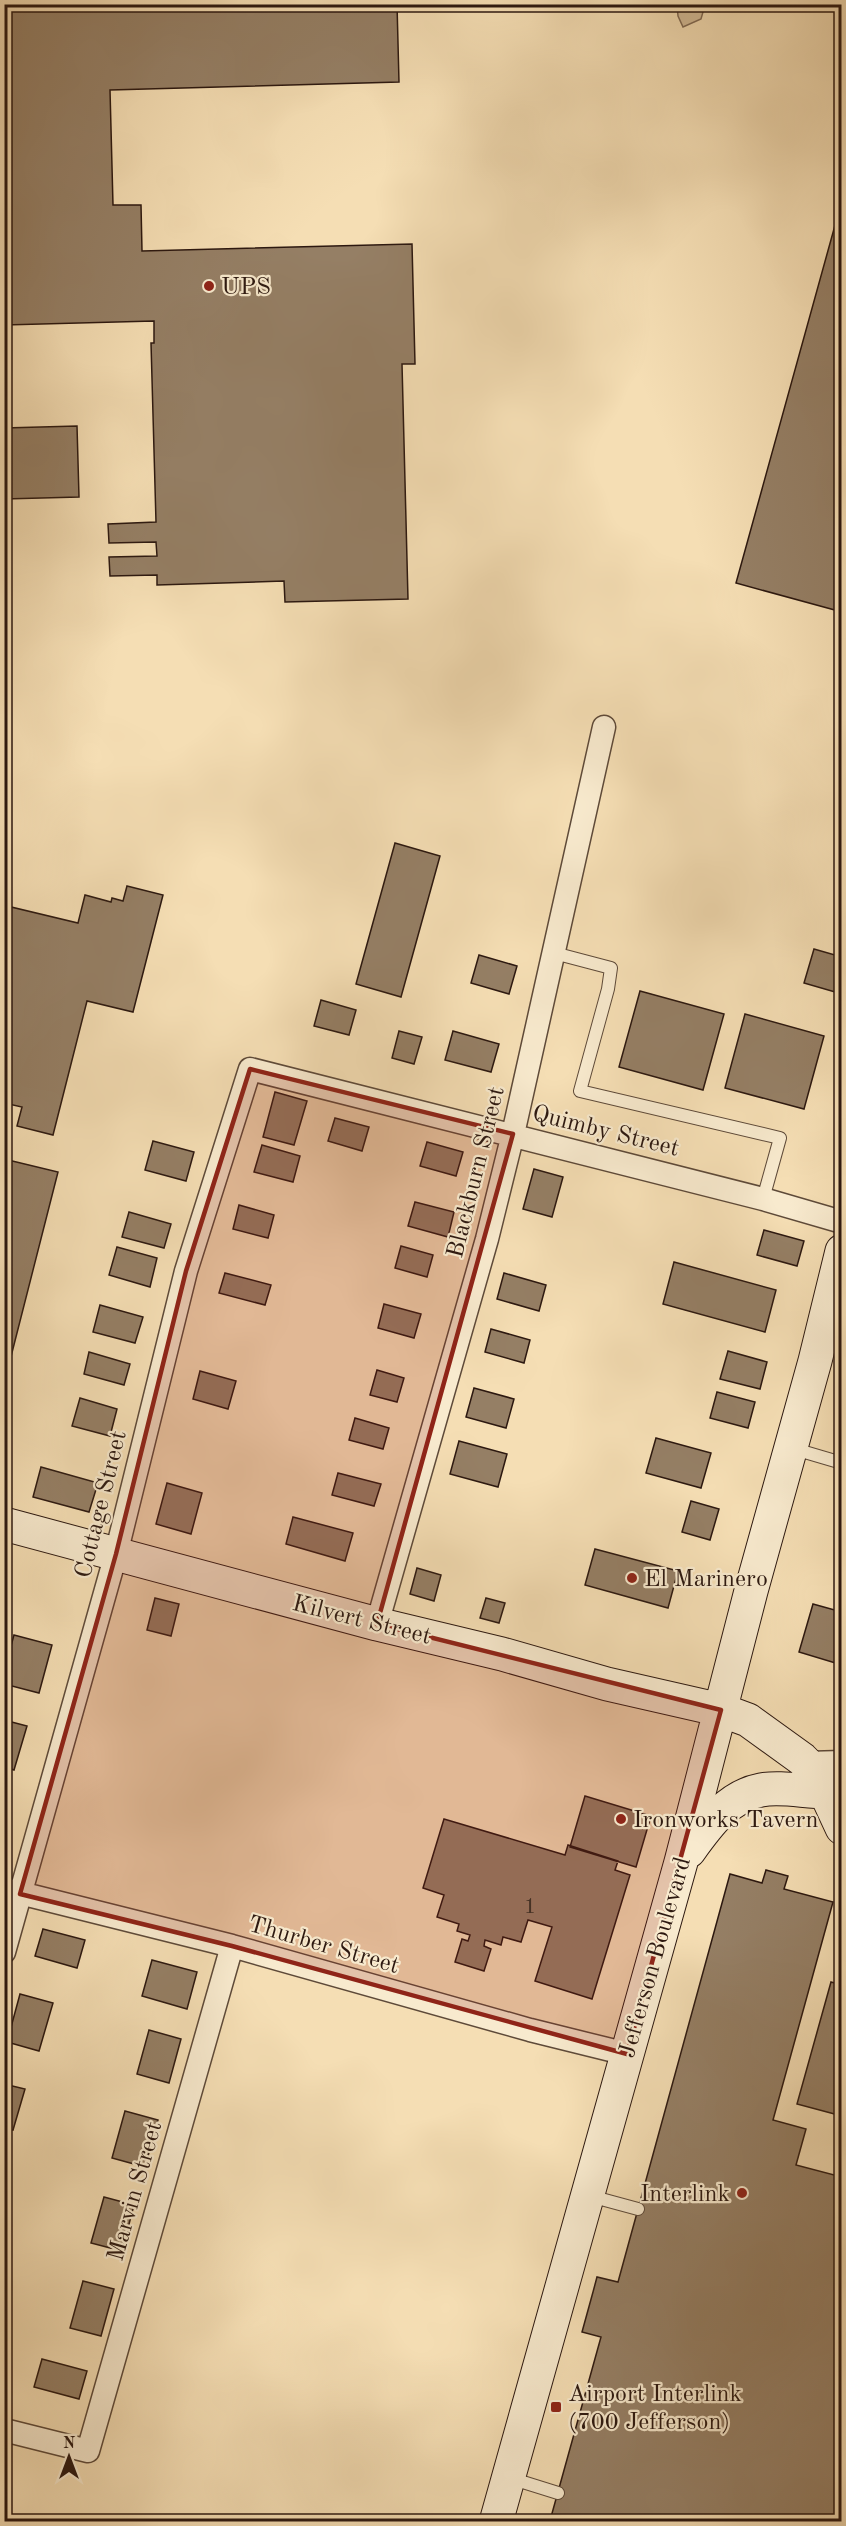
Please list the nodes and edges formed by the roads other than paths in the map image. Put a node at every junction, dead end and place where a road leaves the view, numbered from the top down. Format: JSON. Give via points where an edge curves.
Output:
{"nodes":[{"id":1,"x":604,"y":727,"type":"dead end"},
{"id":2,"x":554,"y":953,"type":"junction"},
{"id":3,"x":250,"y":1069,"type":"joint"},
{"id":4,"x":513,"y":1134,"type":"junction"},
{"id":5,"x":763,"y":1198,"type":"junction"},
{"id":6,"x":842,"y":1222,"type":"edge"},
{"id":7,"x":842,"y":1251,"type":"edge"},
{"id":8,"x":791,"y":1448,"type":"junction"},
{"id":9,"x":842,"y":1462,"type":"edge"},
{"id":10,"x":4,"y":1524,"type":"edge"},
{"id":11,"x":116,"y":1554,"type":"junction"},
{"id":12,"x":377,"y":1624,"type":"junction"},
{"id":13,"x":721,"y":1710,"type":"junction"},
{"id":14,"x":842,"y":1762,"type":"edge"},
{"id":15,"x":807,"y":1764,"type":"junction"},
{"id":16,"x":826,"y":1792,"type":"junction"},
{"id":17,"x":842,"y":1828,"type":"edge"},
{"id":18,"x":681,"y":1862,"type":"junction"},
{"id":19,"x":12,"y":1891,"type":"edge"},
{"id":20,"x":232,"y":1946,"type":"junction"},
{"id":21,"x":4,"y":1952,"type":"edge"},
{"id":22,"x":627,"y":2054,"type":"junction"},
{"id":23,"x":588,"y":2195,"type":"junction"},
{"id":24,"x":638,"y":2209,"type":"dead end"},
{"id":25,"x":4,"y":2430,"type":"edge"},
{"id":26,"x":509,"y":2478,"type":"junction"},
{"id":27,"x":558,"y":2493,"type":"dead end"},
{"id":28,"x":496,"y":2522,"type":"edge"}],
"edges":[{"from":1,"to":2,"type":"street","name":"Blackburn Street"},
{"from":2,"to":4,"type":"street","name":"Blackburn Street"},
{"from":2,"to":5,"type":"lane","via":[[611,968],[580,1091],[780,1138]]},
{"from":3,"to":4,"type":"street","name":"Quimby Street"},
{"from":3,"to":11,"type":"street","name":"Cottage Street","via":[[186,1271]]},
{"from":4,"to":5,"type":"street","name":"Quimby Street"},
{"from":4,"to":12,"type":"street","name":"Blackburn Street","via":[[487,1239]]},
{"from":5,"to":6,"type":"street","name":"Quimby Street"},
{"from":7,"to":8,"type":"main road","name":"Jefferson Boulevard"},
{"from":8,"to":9,"type":"lane"},
{"from":8,"to":13,"type":"main road","name":"Jefferson Boulevard"},
{"from":10,"to":11,"type":"main road","name":"Kilvert Street"},
{"from":11,"to":12,"type":"main road","name":"Kilvert Street"},
{"from":11,"to":19,"type":"street","name":"Cottage Street"},
{"from":12,"to":13,"type":"main road","name":"Kilvert Street"},
{"from":13,"to":15,"type":"main road","name":"Kilvert Street","via":[[766,1731]]},
{"from":13,"to":18,"type":"main road","name":"Jefferson Boulevard"},
{"from":14,"to":15,"type":"street"},
{"from":15,"to":16,"type":"main road","name":"Kilvert Street"},
{"from":16,"to":17,"type":"main road","name":"Kilvert Street"},
{"from":16,"to":18,"type":"main road","via":[[760,1790],[732,1802],[710,1822]]},
{"from":18,"to":22,"type":"main road","name":"Jefferson Boulevard"},
{"from":19,"to":20,"type":"street","name":"Thurber Street"},
{"from":19,"to":21,"type":"street","name":"Cottage Street"},
{"from":20,"to":22,"type":"street","name":"Thurber Street"},
{"from":20,"to":25,"type":"street","name":"Marvin Street","via":[[88,2451]]},
{"from":22,"to":23,"type":"main road","name":"Jefferson Boulevard"},
{"from":23,"to":24,"type":"lane"},
{"from":23,"to":26,"type":"main road","name":"Jefferson Boulevard"},
{"from":26,"to":27,"type":"lane"},
{"from":26,"to":28,"type":"main road","name":"Jefferson Boulevard"}]}
